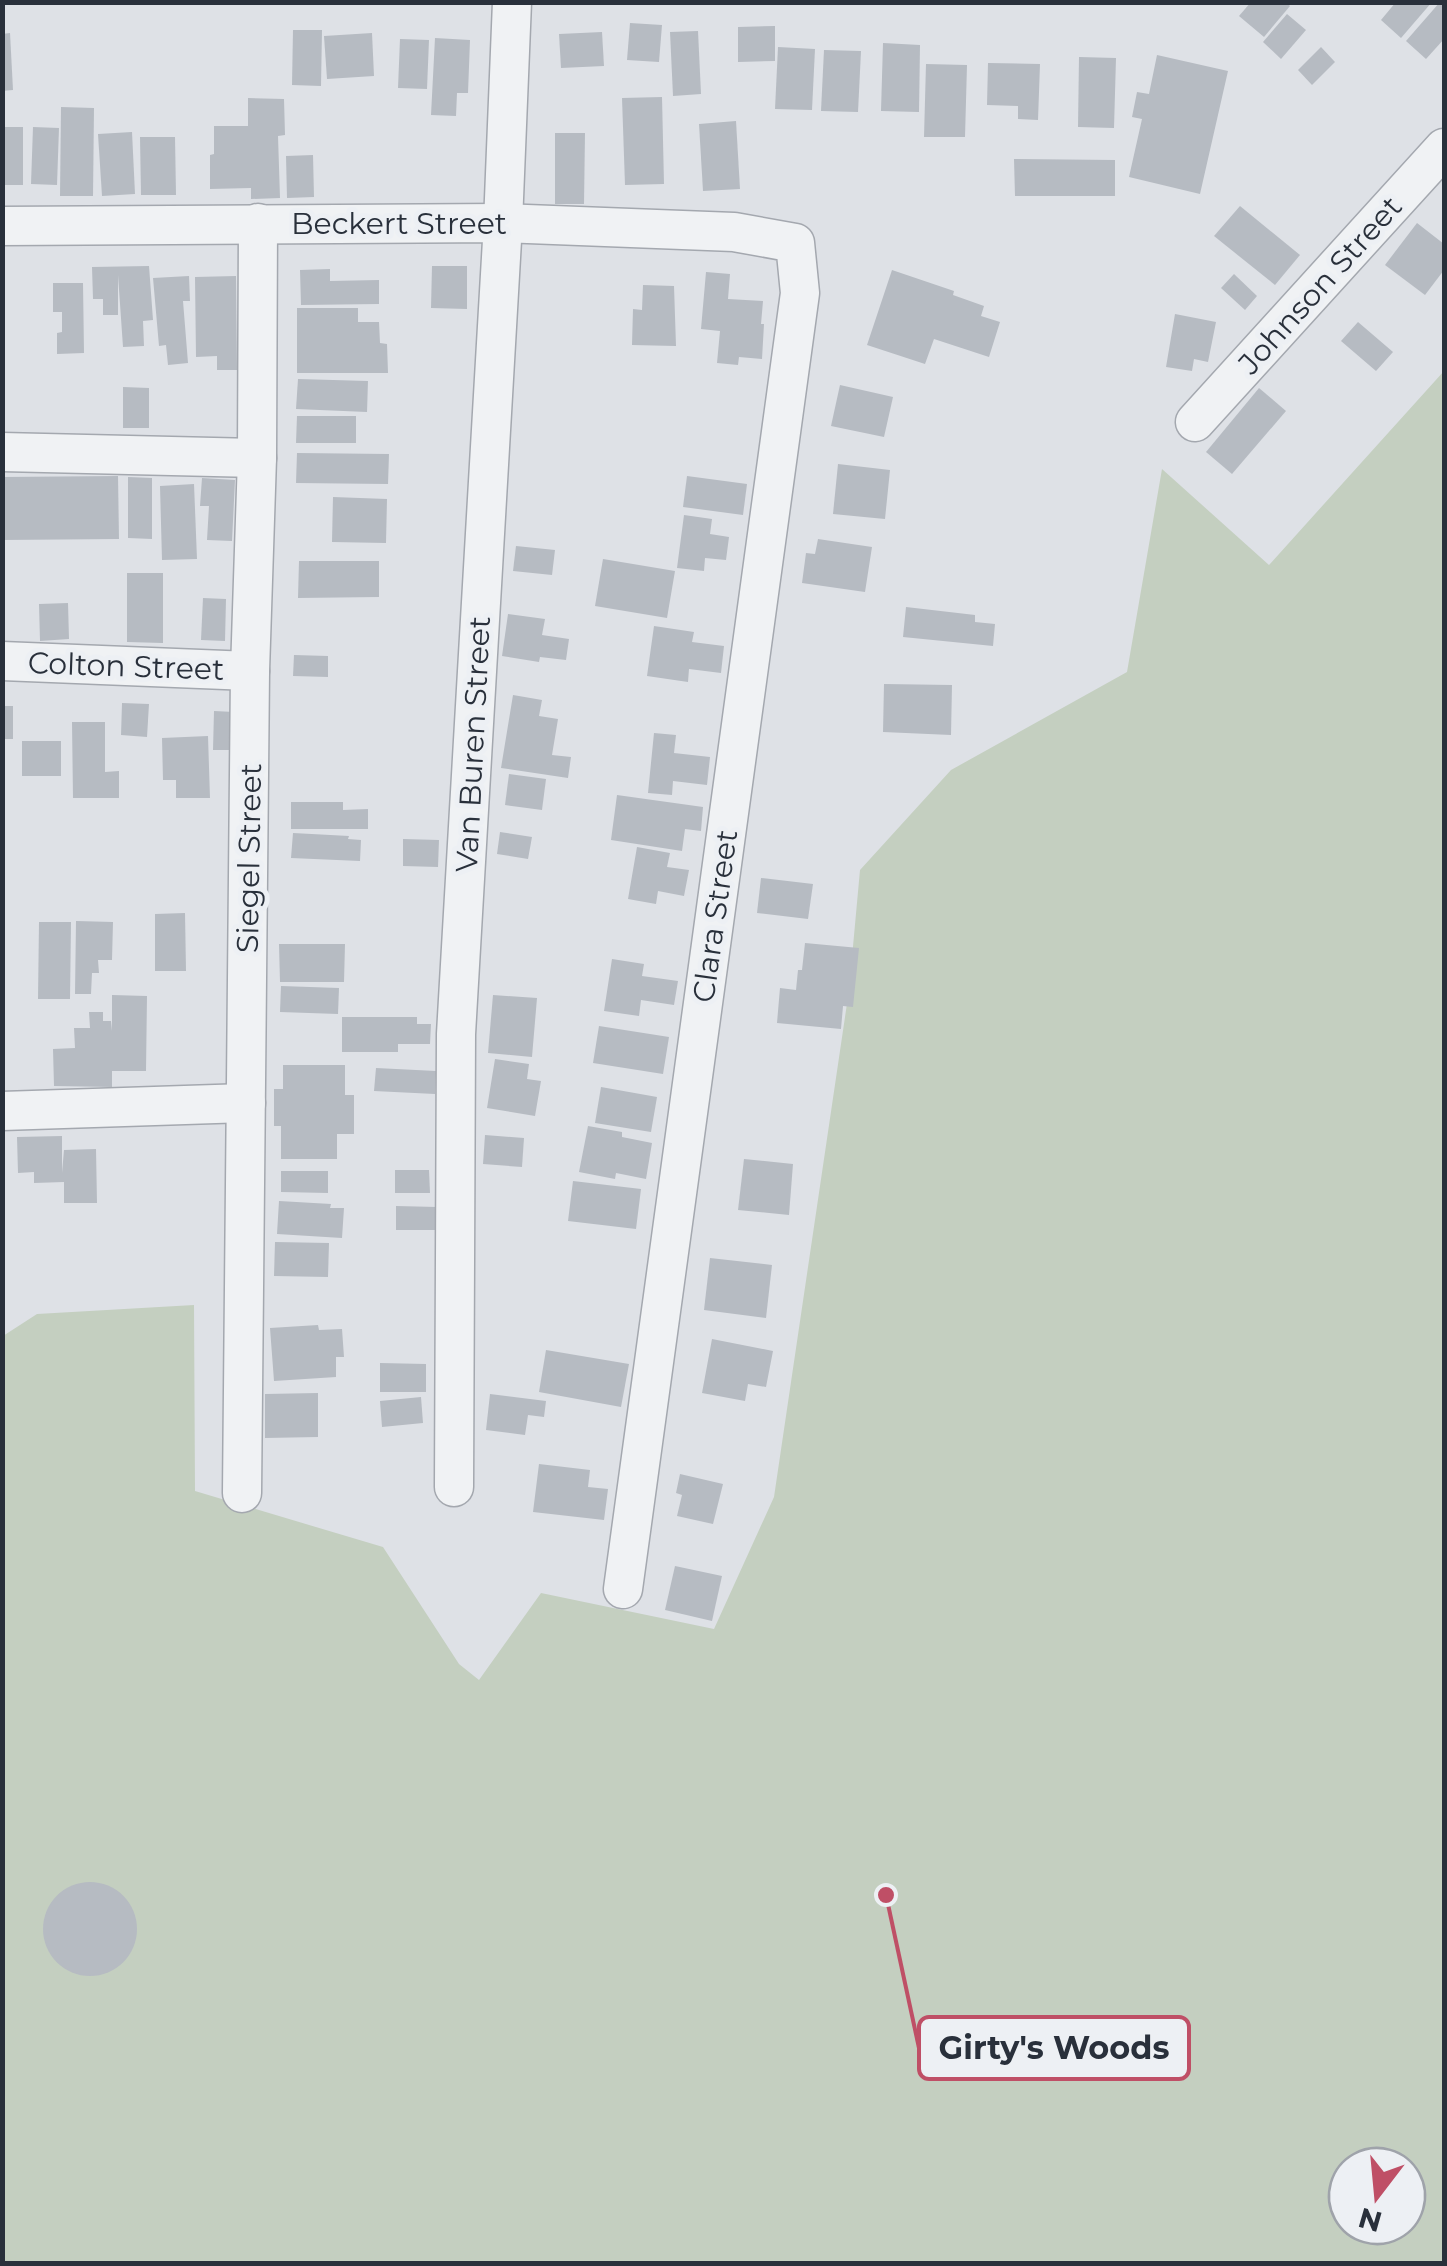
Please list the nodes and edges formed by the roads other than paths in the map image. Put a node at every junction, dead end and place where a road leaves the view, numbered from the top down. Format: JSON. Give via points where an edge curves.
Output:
{"nodes":[{"id":1,"x":512,"y":2,"type":"edge"},
{"id":2,"x":1444,"y":148,"type":"edge"},
{"id":3,"x":258,"y":223,"type":"junction"},
{"id":4,"x":502,"y":223,"type":"junction"},
{"id":5,"x":2,"y":226,"type":"edge"},
{"id":6,"x":795,"y":243,"type":"joint"},
{"id":7,"x":1195,"y":422,"type":"dead end"},
{"id":8,"x":2,"y":452,"type":"edge"},
{"id":9,"x":257,"y":458,"type":"junction"},
{"id":10,"x":2,"y":661,"type":"edge"},
{"id":11,"x":250,"y":670,"type":"junction"},
{"id":12,"x":246,"y":1102,"type":"junction"},
{"id":13,"x":2,"y":1111,"type":"edge"},
{"id":14,"x":454,"y":1487,"type":"dead end"},
{"id":15,"x":242,"y":1493,"type":"dead end"},
{"id":16,"x":623,"y":1589,"type":"dead end"}],
"edges":[{"from":1,"to":4,"type":"street","name":"Van Buren Street"},
{"from":2,"to":7,"type":"street","name":"Johnson Street"},
{"from":3,"to":4,"type":"street","name":"Beckert Street"},
{"from":3,"to":5,"type":"street","name":"Beckert Street"},
{"from":3,"to":9,"type":"street","name":"Siegel Street"},
{"from":4,"to":6,"type":"street","name":"Beckert Street","via":[[734,232]]},
{"from":4,"to":14,"type":"street","name":"Van Buren Street","via":[[456,1034]]},
{"from":6,"to":16,"type":"street","name":"Clara Street","via":[[800,293]]},
{"from":8,"to":9,"type":"street"},
{"from":9,"to":11,"type":"street","name":"Siegel Street"},
{"from":10,"to":11,"type":"street","name":"Colton Street"},
{"from":11,"to":12,"type":"street","name":"Siegel Street"},
{"from":12,"to":13,"type":"street"},
{"from":12,"to":15,"type":"street","name":"Siegel Street"}]}
